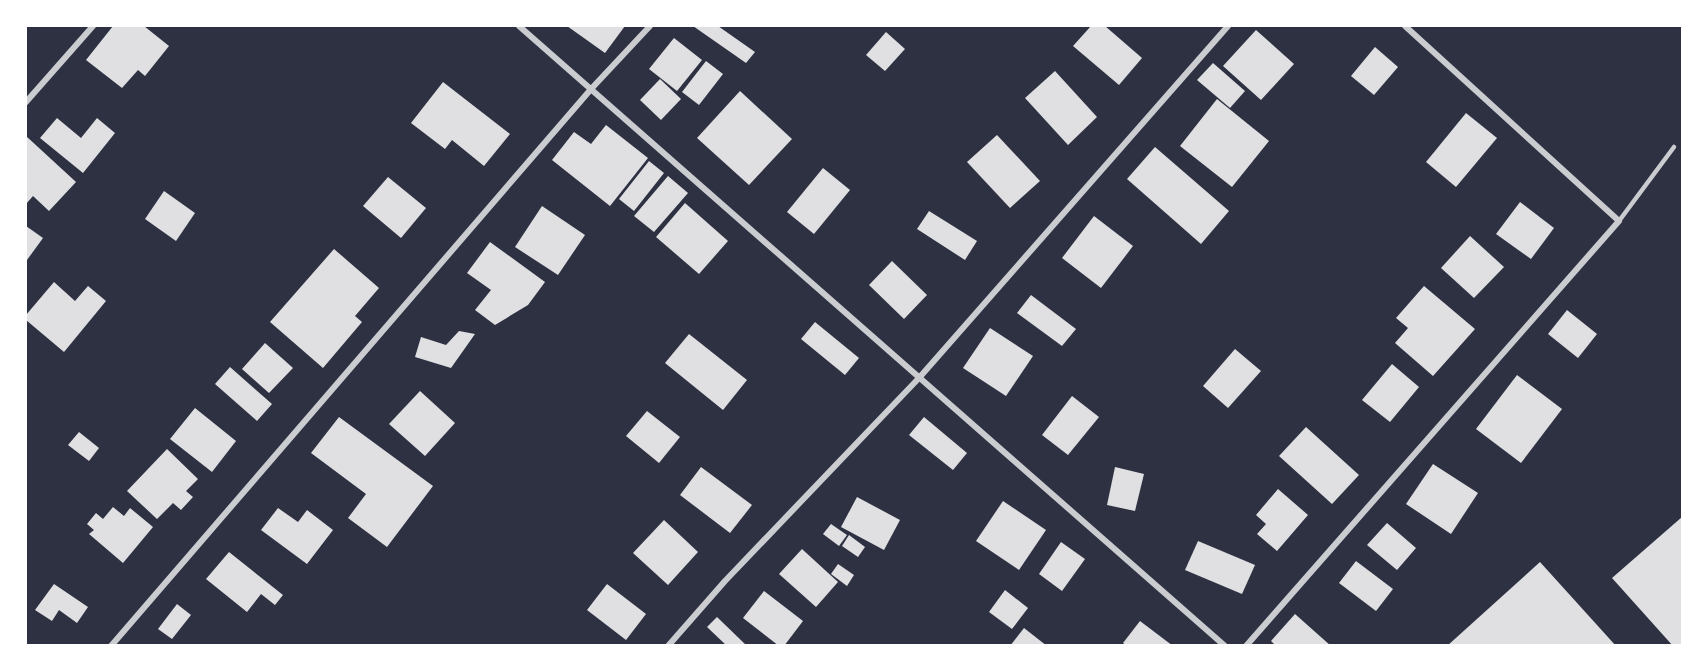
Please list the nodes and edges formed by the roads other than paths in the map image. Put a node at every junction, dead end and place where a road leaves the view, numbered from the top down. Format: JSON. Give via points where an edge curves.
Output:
{"nodes":[{"id":1,"x":93,"y":26,"type":"edge"},
{"id":2,"x":519,"y":26,"type":"edge"},
{"id":3,"x":650,"y":26,"type":"edge"},
{"id":4,"x":1228,"y":26,"type":"edge"},
{"id":5,"x":1405,"y":26,"type":"edge"},
{"id":6,"x":592,"y":88,"type":"junction"},
{"id":7,"x":26,"y":102,"type":"edge"},
{"id":8,"x":1674,"y":147,"type":"dead end"},
{"id":9,"x":1619,"y":221,"type":"junction"},
{"id":10,"x":919,"y":378,"type":"junction"},
{"id":11,"x":111,"y":645,"type":"edge"},
{"id":12,"x":668,"y":645,"type":"edge"},
{"id":13,"x":1225,"y":645,"type":"edge"},
{"id":14,"x":1246,"y":645,"type":"edge"}],
"edges":[{"from":1,"to":7,"type":"street"},
{"from":2,"to":6,"type":"street"},
{"from":3,"to":6,"type":"street"},
{"from":4,"to":10,"type":"street"},
{"from":5,"to":9,"type":"street"},
{"from":6,"to":10,"type":"street"},
{"from":6,"to":11,"type":"street"},
{"from":8,"to":9,"type":"lane"},
{"from":9,"to":14,"type":"street"},
{"from":10,"to":12,"type":"street"},
{"from":10,"to":13,"type":"street"}]}
